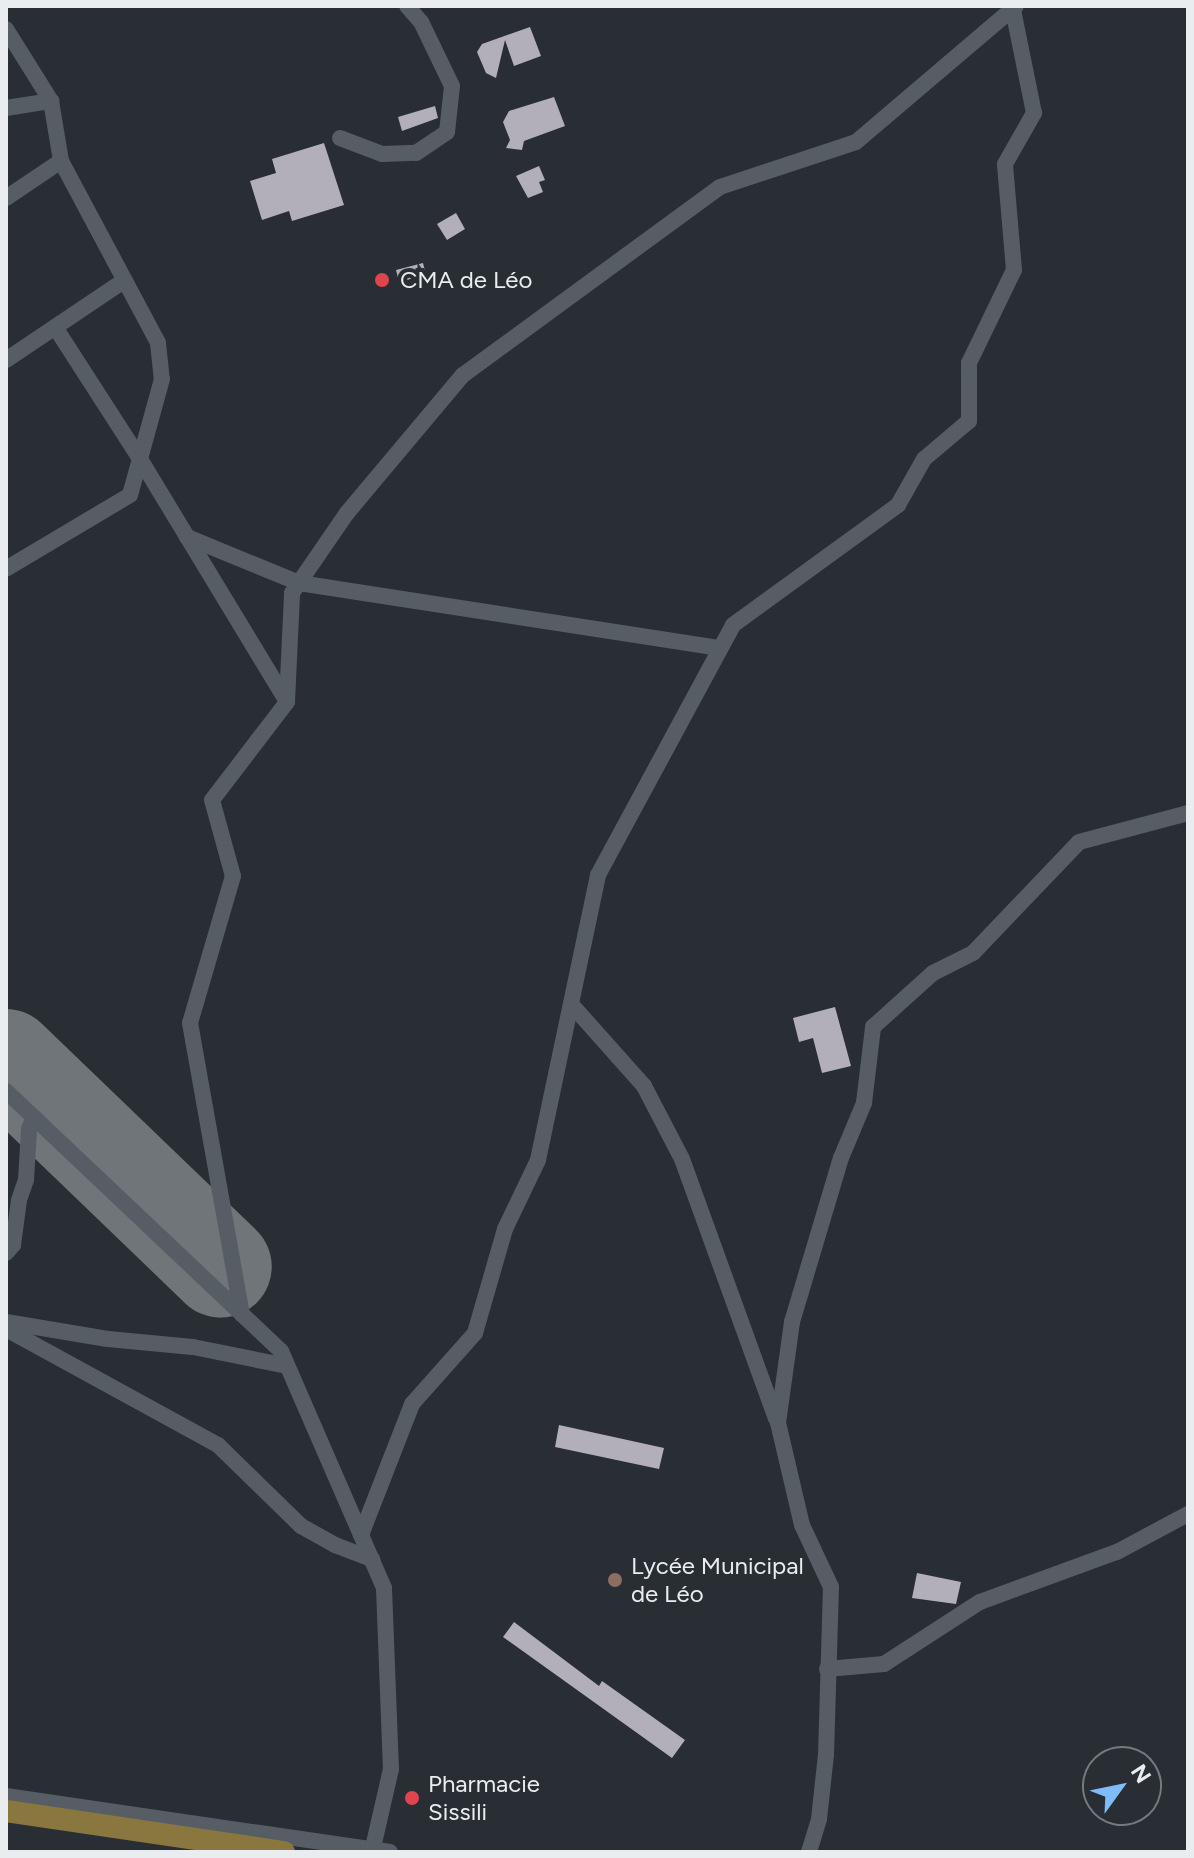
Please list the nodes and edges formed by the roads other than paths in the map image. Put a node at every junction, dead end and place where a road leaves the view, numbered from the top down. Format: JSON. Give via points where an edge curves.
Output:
{"nodes":[{"id":1,"x":407,"y":6,"type":"edge"},
{"id":2,"x":1015,"y":8,"type":"edge"},
{"id":3,"x":6,"y":29,"type":"edge"},
{"id":4,"x":51,"y":101,"type":"junction"},
{"id":5,"x":6,"y":108,"type":"edge"},
{"id":6,"x":340,"y":138,"type":"dead end"},
{"id":7,"x":61,"y":161,"type":"junction"},
{"id":8,"x":6,"y":198,"type":"edge"},
{"id":9,"x":125,"y":280,"type":"junction"},
{"id":10,"x":55,"y":327,"type":"junction"},
{"id":11,"x":6,"y":360,"type":"edge"},
{"id":12,"x":140,"y":459,"type":"junction"},
{"id":13,"x":187,"y":537,"type":"junction"},
{"id":14,"x":9,"y":561,"type":"edge"},
{"id":15,"x":299,"y":583,"type":"junction"},
{"id":16,"x":720,"y":648,"type":"junction"},
{"id":17,"x":287,"y":702,"type":"junction"},
{"id":18,"x":1188,"y":813,"type":"edge"},
{"id":19,"x":571,"y":1004,"type":"junction"},
{"id":20,"x":6,"y":1091,"type":"edge"},
{"id":21,"x":34,"y":1117,"type":"junction"},
{"id":22,"x":6,"y":1253,"type":"edge"},
{"id":23,"x":242,"y":1314,"type":"junction"},
{"id":24,"x":6,"y":1322,"type":"edge"},
{"id":25,"x":6,"y":1329,"type":"edge"},
{"id":26,"x":287,"y":1366,"type":"junction"},
{"id":27,"x":778,"y":1423,"type":"junction"},
{"id":28,"x":1188,"y":1514,"type":"edge"},
{"id":29,"x":361,"y":1535,"type":"junction"},
{"id":30,"x":372,"y":1559,"type":"junction"},
{"id":31,"x":827,"y":1669,"type":"junction"},
{"id":32,"x":6,"y":1796,"type":"edge"},
{"id":33,"x":6,"y":1811,"type":"edge"},
{"id":34,"x":173,"y":1844,"type":"edge"},
{"id":35,"x":372,"y":1851,"type":"edge"},
{"id":36,"x":284,"y":1852,"type":"edge"},
{"id":37,"x":390,"y":1852,"type":"edge"},
{"id":38,"x":809,"y":1852,"type":"edge"}],
"edges":[{"from":1,"to":6,"type":"street","via":[[421,22],[452,86],[447,132],[416,153],[382,154]]},
{"from":2,"to":15,"type":"street","via":[[856,142],[720,187],[463,375],[347,513]]},
{"from":2,"to":16,"type":"street","via":[[1034,113],[1005,164],[1014,270],[969,363],[969,421],[924,459],[898,505],[733,625]]},
{"from":3,"to":4,"type":"street"},
{"from":4,"to":5,"type":"street"},
{"from":4,"to":7,"type":"street"},
{"from":7,"to":8,"type":"street"},
{"from":7,"to":9,"type":"street"},
{"from":9,"to":10,"type":"street"},
{"from":9,"to":12,"type":"street","via":[[158,343],[162,379]]},
{"from":10,"to":11,"type":"street"},
{"from":10,"to":12,"type":"street"},
{"from":12,"to":13,"type":"street"},
{"from":12,"to":14,"type":"street","via":[[130,495]]},
{"from":13,"to":15,"type":"street"},
{"from":13,"to":17,"type":"street"},
{"from":15,"to":16,"type":"street"},
{"from":15,"to":17,"type":"street","via":[[292,593]]},
{"from":16,"to":19,"type":"street","via":[[598,875]]},
{"from":17,"to":23,"type":"street","via":[[212,800],[233,876],[190,1023]]},
{"from":18,"to":27,"type":"street","via":[[1079,842],[973,953],[933,973],[873,1027],[864,1103],[841,1158],[792,1322]]},
{"from":19,"to":27,"type":"street","via":[[644,1086],[682,1159]]},
{"from":19,"to":29,"type":"street","via":[[538,1160],[505,1229],[475,1333],[412,1404]]},
{"from":20,"to":21,"type":"street"},
{"from":21,"to":22,"type":"street","via":[[13,1245]]},
{"from":21,"to":23,"type":"street"},
{"from":23,"to":26,"type":"street","via":[[281,1351]]},
{"from":24,"to":26,"type":"street","via":[[193,1347]]},
{"from":25,"to":30,"type":"street","via":[[218,1445],[301,1526]]},
{"from":26,"to":29,"type":"street"},
{"from":27,"to":31,"type":"street","via":[[802,1525],[831,1587]]},
{"from":28,"to":31,"type":"street","via":[[1117,1552],[980,1602],[884,1664]]},
{"from":29,"to":30,"type":"street"},
{"from":30,"to":35,"type":"street","via":[[384,1588],[391,1769]]},
{"from":31,"to":38,"type":"street","via":[[826,1755],[819,1819]]},
{"from":32,"to":35,"type":"street"},
{"from":33,"to":34,"type":"main road"},
{"from":34,"to":36,"type":"main road"},
{"from":35,"to":37,"type":"street"}]}
